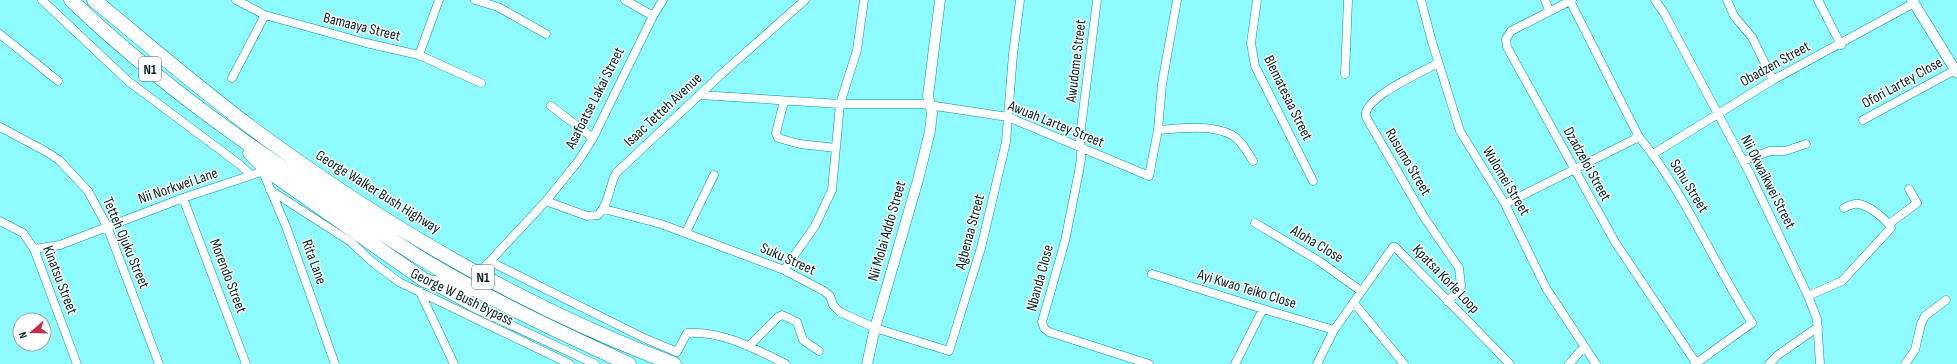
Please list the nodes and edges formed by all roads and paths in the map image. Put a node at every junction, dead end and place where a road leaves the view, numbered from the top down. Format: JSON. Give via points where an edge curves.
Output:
{"nodes":[{"id":1,"x":42,"y":0,"type":"edge"},
{"id":2,"x":71,"y":0,"type":"edge"},
{"id":3,"x":94,"y":0,"type":"edge"},
{"id":4,"x":236,"y":0,"type":"edge"},
{"id":5,"x":439,"y":0,"type":"edge"},
{"id":6,"x":475,"y":0,"type":"edge"},
{"id":7,"x":625,"y":0,"type":"edge"},
{"id":8,"x":663,"y":0,"type":"edge"},
{"id":9,"x":805,"y":0,"type":"edge"},
{"id":10,"x":864,"y":0,"type":"edge"},
{"id":11,"x":940,"y":0,"type":"edge"},
{"id":12,"x":1020,"y":0,"type":"edge"},
{"id":13,"x":1097,"y":0,"type":"edge"},
{"id":14,"x":1177,"y":0,"type":"edge"},
{"id":15,"x":1257,"y":0,"type":"edge"},
{"id":16,"x":1348,"y":0,"type":"edge"},
{"id":17,"x":1421,"y":0,"type":"edge"},
{"id":18,"x":1545,"y":0,"type":"edge"},
{"id":19,"x":1571,"y":0,"type":"edge"},
{"id":20,"x":1655,"y":0,"type":"edge"},
{"id":21,"x":1727,"y":0,"type":"edge"},
{"id":22,"x":1818,"y":0,"type":"edge"},
{"id":23,"x":1913,"y":2,"type":"edge"},
{"id":24,"x":1549,"y":10,"type":"junction"},
{"id":25,"x":265,"y":15,"type":"junction"},
{"id":26,"x":653,"y":16,"type":"junction"},
{"id":27,"x":0,"y":34,"type":"edge"},
{"id":28,"x":546,"y":34,"type":"dead end"},
{"id":29,"x":1841,"y":45,"type":"junction"},
{"id":30,"x":419,"y":55,"type":"junction"},
{"id":31,"x":1438,"y":64,"type":"junction"},
{"id":32,"x":1956,"y":72,"type":"edge"},
{"id":33,"x":1345,"y":74,"type":"dead end"},
{"id":34,"x":232,"y":78,"type":"dead end"},
{"id":35,"x":1773,"y":80,"type":"junction"},
{"id":36,"x":58,"y":81,"type":"dead end"},
{"id":37,"x":481,"y":83,"type":"dead end"},
{"id":38,"x":700,"y":95,"type":"junction"},
{"id":39,"x":784,"y":101,"type":"junction"},
{"id":40,"x":840,"y":104,"type":"junction"},
{"id":41,"x":551,"y":106,"type":"dead end"},
{"id":42,"x":931,"y":106,"type":"junction"},
{"id":43,"x":1718,"y":113,"type":"junction"},
{"id":44,"x":1008,"y":117,"type":"junction"},
{"id":45,"x":1863,"y":120,"type":"dead end"},
{"id":46,"x":0,"y":127,"type":"edge"},
{"id":47,"x":1158,"y":130,"type":"junction"},
{"id":48,"x":234,"y":134,"type":"junction"},
{"id":49,"x":1639,"y":137,"type":"junction"},
{"id":50,"x":593,"y":138,"type":"junction"},
{"id":51,"x":1806,"y":144,"type":"dead end"},
{"id":52,"x":836,"y":148,"type":"junction"},
{"id":53,"x":1080,"y":148,"type":"junction"},
{"id":54,"x":1653,"y":154,"type":"junction"},
{"id":55,"x":1253,"y":161,"type":"dead end"},
{"id":56,"x":1743,"y":161,"type":"junction"},
{"id":57,"x":1574,"y":170,"type":"junction"},
{"id":58,"x":265,"y":171,"type":"junction"},
{"id":59,"x":251,"y":175,"type":"junction"},
{"id":60,"x":714,"y":175,"type":"dead end"},
{"id":61,"x":1313,"y":181,"type":"dead end"},
{"id":62,"x":270,"y":190,"type":"junction"},
{"id":63,"x":1909,"y":190,"type":"dead end"},
{"id":64,"x":183,"y":198,"type":"junction"},
{"id":65,"x":546,"y":201,"type":"junction"},
{"id":66,"x":1505,"y":204,"type":"junction"},
{"id":67,"x":1844,"y":208,"type":"dead end"},
{"id":68,"x":604,"y":209,"type":"junction"},
{"id":69,"x":0,"y":221,"type":"edge"},
{"id":70,"x":1255,"y":223,"type":"dead end"},
{"id":71,"x":1889,"y":224,"type":"junction"},
{"id":72,"x":107,"y":226,"type":"junction"},
{"id":73,"x":686,"y":232,"type":"junction"},
{"id":74,"x":34,"y":250,"type":"junction"},
{"id":75,"x":491,"y":262,"type":"junction"},
{"id":76,"x":784,"y":270,"type":"junction"},
{"id":77,"x":478,"y":274,"type":"junction"},
{"id":78,"x":1152,"y":274,"type":"dead end"},
{"id":79,"x":424,"y":285,"type":"junction"},
{"id":80,"x":1362,"y":291,"type":"junction"},
{"id":81,"x":483,"y":292,"type":"junction"},
{"id":82,"x":1808,"y":296,"type":"junction"},
{"id":83,"x":1946,"y":300,"type":"dead end"},
{"id":84,"x":1448,"y":302,"type":"junction"},
{"id":85,"x":1354,"y":303,"type":"junction"},
{"id":86,"x":1263,"y":310,"type":"junction"},
{"id":87,"x":1818,"y":327,"type":"junction"},
{"id":88,"x":875,"y":328,"type":"junction"},
{"id":89,"x":1334,"y":330,"type":"junction"},
{"id":90,"x":749,"y":346,"type":"junction"},
{"id":91,"x":1584,"y":347,"type":"junction"},
{"id":92,"x":819,"y":351,"type":"dead end"},
{"id":93,"x":949,"y":351,"type":"joint"},
{"id":94,"x":1772,"y":363,"type":"edge"},
{"id":95,"x":77,"y":364,"type":"edge"},
{"id":96,"x":159,"y":364,"type":"edge"},
{"id":97,"x":246,"y":364,"type":"edge"},
{"id":98,"x":335,"y":364,"type":"edge"},
{"id":99,"x":454,"y":364,"type":"edge"},
{"id":100,"x":570,"y":364,"type":"edge"},
{"id":101,"x":595,"y":364,"type":"edge"},
{"id":102,"x":629,"y":364,"type":"edge"},
{"id":103,"x":674,"y":364,"type":"edge"},
{"id":104,"x":786,"y":364,"type":"edge"},
{"id":105,"x":867,"y":364,"type":"edge"},
{"id":106,"x":1149,"y":364,"type":"edge"},
{"id":107,"x":1235,"y":364,"type":"edge"},
{"id":108,"x":1317,"y":364,"type":"edge"},
{"id":109,"x":1404,"y":364,"type":"edge"},
{"id":110,"x":1510,"y":364,"type":"edge"},
{"id":111,"x":1569,"y":364,"type":"edge"},
{"id":112,"x":1596,"y":364,"type":"edge"},
{"id":113,"x":1696,"y":364,"type":"edge"},
{"id":114,"x":1820,"y":364,"type":"edge"},
{"id":115,"x":1905,"y":364,"type":"edge"}],
"edges":[{"from":1,"to":59,"type":"street","via":[[128,81]]},
{"from":2,"to":48,"type":"highway","name":"George Walker Bush Highway","number":"N1","via":[[159,77]]},
{"from":3,"to":77,"type":"highway","name":"George Walker Bush Highway","number":"N1","via":[[201,88],[305,166]]},
{"from":4,"to":25,"type":"street","name":"Bamaaya Street"},
{"from":5,"to":30,"type":"street"},
{"from":6,"to":28,"type":"street","via":[[498,6]]},
{"from":7,"to":26,"type":"street"},
{"from":8,"to":26,"type":"street","name":"Asafoatse Lakai Street"},
{"from":9,"to":38,"type":"street","name":"Isaac Tetteh Avenue"},
{"from":10,"to":40,"type":"street","via":[[858,50]]},
{"from":11,"to":42,"type":"street","name":"Nii Molai Addo Street","via":[[928,96]]},
{"from":12,"to":44,"type":"street","name":"Agbenaa Street"},
{"from":13,"to":53,"type":"street","name":"Awudome Street"},
{"from":14,"to":47,"type":"street","name":"Awuah Lartey Street","via":[[1162,84]]},
{"from":15,"to":61,"type":"street","name":"Blematesaa Street","via":[[1251,43],[1255,66]]},
{"from":16,"to":33,"type":"street"},
{"from":17,"to":31,"type":"street","name":"Wulomei Street"},
{"from":18,"to":24,"type":"street"},
{"from":19,"to":24,"type":"street","name":"Dzadzeloi Street"},
{"from":19,"to":49,"type":"street","name":"Sohu Street"},
{"from":20,"to":43,"type":"street","name":"Nii Okwaikwei Street"},
{"from":21,"to":35,"type":"street","via":[[1734,16],[1752,37]]},
{"from":22,"to":29,"type":"street"},
{"from":23,"to":29,"type":"street","name":"Obadzen Street"},
{"from":23,"to":32,"type":"street"},
{"from":24,"to":57,"type":"street","name":"Dzadzeloi Street","via":[[1511,31],[1506,43],[1509,53]]},
{"from":25,"to":30,"type":"street","name":"Bamaaya Street"},
{"from":25,"to":34,"type":"street"},
{"from":26,"to":50,"type":"street","name":"Asafoatse Lakai Street"},
{"from":27,"to":36,"type":"street"},
{"from":29,"to":35,"type":"street","name":"Obadzen Street"},
{"from":30,"to":37,"type":"street","name":"Bamaaya Street"},
{"from":31,"to":66,"type":"street","name":"Wulomei Street","via":[[1460,131]]},
{"from":31,"to":84,"type":"street","name":"Rusumo Street","via":[[1380,95],[1367,106],[1365,114],[1424,217],[1459,268],[1461,286]]},
{"from":32,"to":45,"type":"street","name":"Ofori Lartey Close"},
{"from":35,"to":43,"type":"street","name":"Obadzen Street"},
{"from":38,"to":39,"type":"street","name":"Awuah Lartey Street"},
{"from":38,"to":68,"type":"street","name":"Isaac Tetteh Avenue","via":[[616,173]]},
{"from":39,"to":40,"type":"street","name":"Awuah Lartey Street"},
{"from":39,"to":52,"type":"street","via":[[776,133],[778,138],[800,144]]},
{"from":40,"to":42,"type":"street","name":"Awuah Lartey Street"},
{"from":40,"to":52,"type":"street"},
{"from":41,"to":50,"type":"street"},
{"from":42,"to":44,"type":"street","name":"Awuah Lartey Street"},
{"from":42,"to":88,"type":"street","name":"Nii Molai Addo Street","via":[[930,131],[920,173]]},
{"from":43,"to":54,"type":"street","name":"Obadzen Street"},
{"from":43,"to":56,"type":"street","name":"Nii Okwaikwei Street"},
{"from":44,"to":53,"type":"street","name":"Awuah Lartey Street"},
{"from":44,"to":93,"type":"street","name":"Agbenaa Street","via":[[1006,142],[981,248]]},
{"from":46,"to":72,"type":"street","name":"Tetteh Ojuku Street","via":[[59,160],[88,191]]},
{"from":47,"to":53,"type":"street","name":"Awuah Lartey Street","via":[[1149,176]]},
{"from":47,"to":55,"type":"street","via":[[1188,128],[1231,134],[1239,140]]},
{"from":48,"to":58,"type":"highway"},
{"from":48,"to":81,"type":"highway","name":"George Walker Bush Highway","number":"N1","via":[[417,256]]},
{"from":49,"to":54,"type":"street","name":"Sohu Street"},
{"from":49,"to":57,"type":"street"},
{"from":50,"to":65,"type":"street","name":"Asafoatse Lakai Street"},
{"from":51,"to":56,"type":"street","via":[[1785,151],[1770,151]]},
{"from":52,"to":76,"type":"street","via":[[832,190],[815,226]]},
{"from":53,"to":106,"type":"street","name":"Nbanda Close","via":[[1079,171],[1064,241],[1042,322],[1049,332]]},
{"from":54,"to":113,"type":"street","name":"Sohu Street","via":[[1752,323]]},
{"from":56,"to":82,"type":"street","name":"Nii Okwaikwei Street"},
{"from":57,"to":66,"type":"street"},
{"from":57,"to":113,"type":"street","name":"Dzadzeloi Street","via":[[1616,242]]},
{"from":58,"to":59,"type":"street","name":"Nii Norkwei Lane"},
{"from":58,"to":62,"type":"street","name":"Rita Lane"},
{"from":58,"to":79,"type":"highway"},
{"from":59,"to":64,"type":"street","name":"Nii Norkwei Lane"},
{"from":60,"to":73,"type":"street"},
{"from":62,"to":79,"type":"street","name":"George W Bush Bypass","via":[[351,242],[399,282]]},
{"from":62,"to":98,"type":"street","name":"Rita Lane","via":[[287,228]]},
{"from":63,"to":71,"type":"street","via":[[1917,203]]},
{"from":64,"to":72,"type":"street","name":"Nii Norkwei Lane"},
{"from":64,"to":97,"type":"street","name":"Morendo Street"},
{"from":65,"to":68,"type":"street","via":[[593,216]]},
{"from":65,"to":75,"type":"street","name":"Asafoatse Lakai Street"},
{"from":66,"to":91,"type":"street","name":"Wulomei Street","via":[[1546,288]]},
{"from":67,"to":71,"type":"street","via":[[1857,203]]},
{"from":68,"to":73,"type":"street","name":"Suku Street"},
{"from":69,"to":74,"type":"street","name":"Kinatsu Street","via":[[23,233]]},
{"from":70,"to":80,"type":"street","name":"Aloha Close","via":[[1319,261]]},
{"from":71,"to":82,"type":"street","via":[[1890,231],[1842,281]]},
{"from":72,"to":74,"type":"street","name":"Nii Norkwei Lane","via":[[60,245]]},
{"from":72,"to":96,"type":"street","name":"Tetteh Ojuku Street"},
{"from":73,"to":76,"type":"street","name":"Suku Street"},
{"from":74,"to":95,"type":"street","name":"Kinatsu Street"},
{"from":75,"to":77,"type":"street","name":"Asafoatse Lakai Street"},
{"from":75,"to":90,"type":"street","via":[[677,352],[687,333],[711,333]]},
{"from":76,"to":88,"type":"street","name":"Suku Street","via":[[824,291],[840,312]]},
{"from":77,"to":103,"type":"highway","name":"George Walker Bush Highway","number":"N1","via":[[570,321]]},
{"from":78,"to":86,"type":"street","name":"Ayi Kwao Teiko Close"},
{"from":79,"to":81,"type":"highway"},
{"from":79,"to":99,"type":"street"},
{"from":79,"to":100,"type":"street","name":"George W Bush Bypass"},
{"from":79,"to":101,"type":"street"},
{"from":80,"to":84,"type":"street","name":"Kpatsa Korle Loop","via":[[1391,248],[1395,247]]},
{"from":80,"to":85,"type":"street","name":"Kpatsa Korle Loop"},
{"from":81,"to":102,"type":"highway","name":"George Walker Bush Highway","number":"N1","via":[[561,333]]},
{"from":82,"to":87,"type":"street","name":"Nii Okwaikwei Street"},
{"from":83,"to":115,"type":"street","via":[[1925,316],[1915,350]]},
{"from":84,"to":110,"type":"street","name":"Kpatsa Korle Loop"},
{"from":85,"to":89,"type":"street","name":"Kpatsa Korle Loop"},
{"from":85,"to":109,"type":"street"},
{"from":86,"to":89,"type":"street","name":"Ayi Kwao Teiko Close"},
{"from":86,"to":107,"type":"street"},
{"from":87,"to":94,"type":"street"},
{"from":87,"to":114,"type":"street","name":"Nii Okwaikwei Street"},
{"from":88,"to":93,"type":"street","name":"Suku Street"},
{"from":88,"to":105,"type":"street","name":"Nii Molai Addo Street"},
{"from":89,"to":108,"type":"street","name":"Kpatsa Korle Loop"},
{"from":90,"to":92,"type":"street","via":[[778,316],[782,315],[797,322],[803,340]]},
{"from":90,"to":104,"type":"street"},
{"from":91,"to":111,"type":"street"},
{"from":91,"to":112,"type":"street","name":"Wulomei Street"}]}
